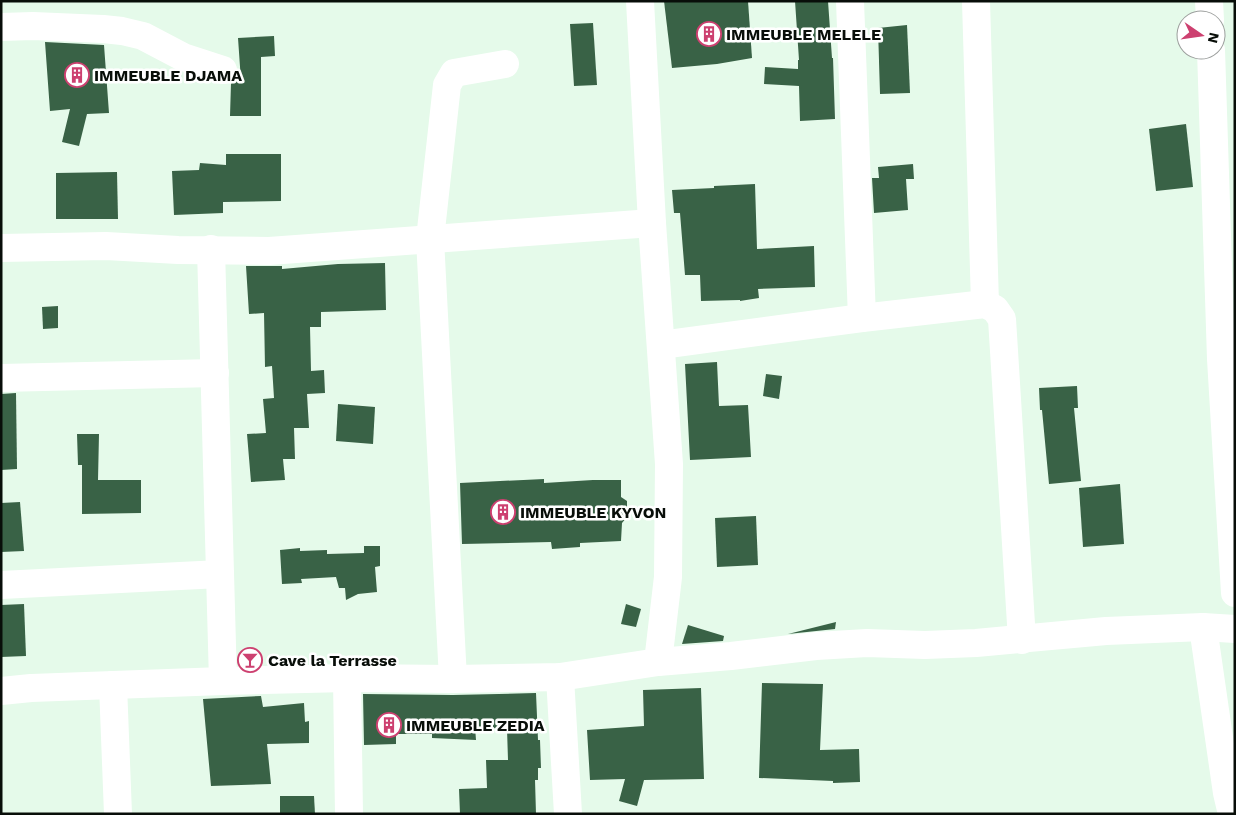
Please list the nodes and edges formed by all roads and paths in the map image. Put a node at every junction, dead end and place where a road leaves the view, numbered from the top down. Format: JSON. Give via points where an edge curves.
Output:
{"nodes":[{"id":1,"x":640,"y":1,"type":"edge"},
{"id":2,"x":850,"y":1,"type":"edge"},
{"id":3,"x":976,"y":1,"type":"edge"},
{"id":4,"x":1,"y":27,"type":"edge"},
{"id":5,"x":1212,"y":60,"type":"edge"},
{"id":6,"x":505,"y":64,"type":"dead end"},
{"id":7,"x":223,"y":70,"type":"dead end"},
{"id":8,"x":652,"y":223,"type":"junction"},
{"id":9,"x":430,"y":239,"type":"junction"},
{"id":10,"x":1,"y":248,"type":"edge"},
{"id":11,"x":211,"y":250,"type":"junction"},
{"id":12,"x":985,"y":304,"type":"junction"},
{"id":13,"x":862,"y":318,"type":"junction"},
{"id":14,"x":661,"y":345,"type":"junction"},
{"id":15,"x":1228,"y":359,"type":"edge"},
{"id":16,"x":215,"y":373,"type":"junction"},
{"id":17,"x":1,"y":378,"type":"edge"},
{"id":18,"x":220,"y":574,"type":"junction"},
{"id":19,"x":1,"y":585,"type":"edge"},
{"id":20,"x":1235,"y":593,"type":"edge"},
{"id":21,"x":1202,"y":627,"type":"junction"},
{"id":22,"x":1235,"y":629,"type":"edge"},
{"id":23,"x":1022,"y":640,"type":"junction"},
{"id":24,"x":658,"y":662,"type":"junction"},
{"id":25,"x":560,"y":677,"type":"junction"},
{"id":26,"x":348,"y":678,"type":"junction"},
{"id":27,"x":453,"y":679,"type":"junction"},
{"id":28,"x":223,"y":681,"type":"junction"},
{"id":29,"x":114,"y":685,"type":"junction"},
{"id":30,"x":1,"y":691,"type":"edge"},
{"id":31,"x":118,"y":814,"type":"edge"},
{"id":32,"x":349,"y":814,"type":"edge"},
{"id":33,"x":568,"y":814,"type":"edge"},
{"id":34,"x":1232,"y":814,"type":"edge"}],
"edges":[{"from":1,"to":8,"type":"street"},
{"from":2,"to":13,"type":"street"},
{"from":3,"to":12,"type":"street"},
{"from":4,"to":7,"type":"street","via":[[122,31],[143,36],[183,57]]},
{"from":5,"to":15,"type":"street"},
{"from":6,"to":9,"type":"street","via":[[454,73],[447,85]]},
{"from":8,"to":9,"type":"street"},
{"from":8,"to":14,"type":"street"},
{"from":9,"to":11,"type":"street","via":[[269,251]]},
{"from":9,"to":27,"type":"street"},
{"from":10,"to":11,"type":"street","via":[[106,246]]},
{"from":11,"to":16,"type":"street"},
{"from":12,"to":13,"type":"street"},
{"from":12,"to":23,"type":"street","via":[[995,309],[1002,319]]},
{"from":13,"to":14,"type":"street"},
{"from":14,"to":24,"type":"street","via":[[669,483],[668,577]]},
{"from":15,"to":20,"type":"street"},
{"from":16,"to":17,"type":"street"},
{"from":16,"to":18,"type":"street"},
{"from":18,"to":19,"type":"street"},
{"from":18,"to":28,"type":"street"},
{"from":21,"to":22,"type":"street"},
{"from":21,"to":23,"type":"street","via":[[1106,631]]},
{"from":21,"to":34,"type":"street"},
{"from":23,"to":24,"type":"street","via":[[816,646]]},
{"from":24,"to":25,"type":"street"},
{"from":25,"to":27,"type":"street"},
{"from":25,"to":33,"type":"street"},
{"from":26,"to":27,"type":"street"},
{"from":26,"to":28,"type":"street"},
{"from":26,"to":32,"type":"street"},
{"from":28,"to":29,"type":"street"},
{"from":29,"to":30,"type":"street"},
{"from":29,"to":31,"type":"street"}]}
